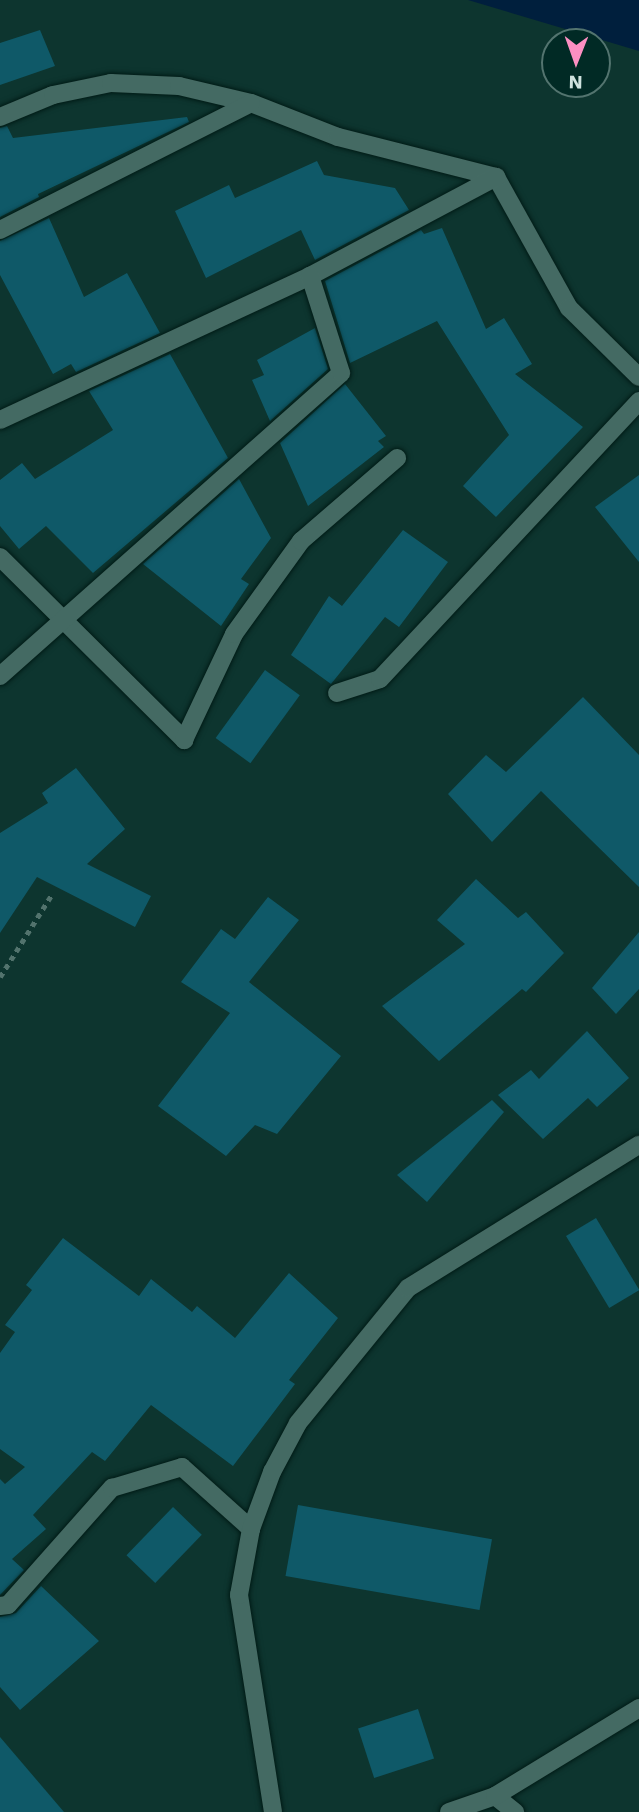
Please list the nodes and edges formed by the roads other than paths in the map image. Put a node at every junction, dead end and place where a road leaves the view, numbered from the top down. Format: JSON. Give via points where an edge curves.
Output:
{"nodes":[{"id":1,"x":251,"y":103,"type":"junction"},
{"id":2,"x":0,"y":117,"type":"edge"},
{"id":3,"x":496,"y":177,"type":"junction"},
{"id":4,"x":0,"y":230,"type":"edge"},
{"id":5,"x":310,"y":276,"type":"junction"},
{"id":6,"x":639,"y":377,"type":"edge"},
{"id":7,"x":639,"y":401,"type":"edge"},
{"id":8,"x":0,"y":420,"type":"edge"},
{"id":9,"x":397,"y":457,"type":"dead end"},
{"id":10,"x":0,"y":557,"type":"edge"},
{"id":11,"x":61,"y":622,"type":"junction"},
{"id":12,"x":0,"y":676,"type":"edge"},
{"id":13,"x":337,"y":693,"type":"dead end"},
{"id":14,"x":639,"y":1146,"type":"edge"},
{"id":15,"x":251,"y":1529,"type":"junction"},
{"id":16,"x":0,"y":1606,"type":"edge"},
{"id":17,"x":639,"y":1708,"type":"edge"},
{"id":18,"x":495,"y":1796,"type":"junction"},
{"id":19,"x":273,"y":1812,"type":"edge"},
{"id":20,"x":449,"y":1812,"type":"edge"},
{"id":21,"x":515,"y":1812,"type":"edge"}],
"edges":[{"from":1,"to":2,"type":"street","via":[[179,86],[111,83],[53,95]]},
{"from":1,"to":3,"type":"street","via":[[338,137]]},
{"from":1,"to":4,"type":"street"},
{"from":3,"to":5,"type":"street"},
{"from":3,"to":6,"type":"street","via":[[569,309]]},
{"from":5,"to":8,"type":"street"},
{"from":5,"to":11,"type":"street","via":[[341,373]]},
{"from":7,"to":13,"type":"street","via":[[380,679]]},
{"from":9,"to":11,"type":"street","via":[[300,541],[234,634],[184,740]]},
{"from":10,"to":11,"type":"street"},
{"from":11,"to":12,"type":"street"},
{"from":14,"to":15,"type":"street","via":[[408,1288],[298,1423],[272,1472]]},
{"from":15,"to":16,"type":"street","via":[[182,1467],[112,1488],[8,1605]]},
{"from":15,"to":19,"type":"street","via":[[239,1595]]},
{"from":17,"to":18,"type":"street"},
{"from":18,"to":20,"type":"street"},
{"from":18,"to":21,"type":"street"}]}
